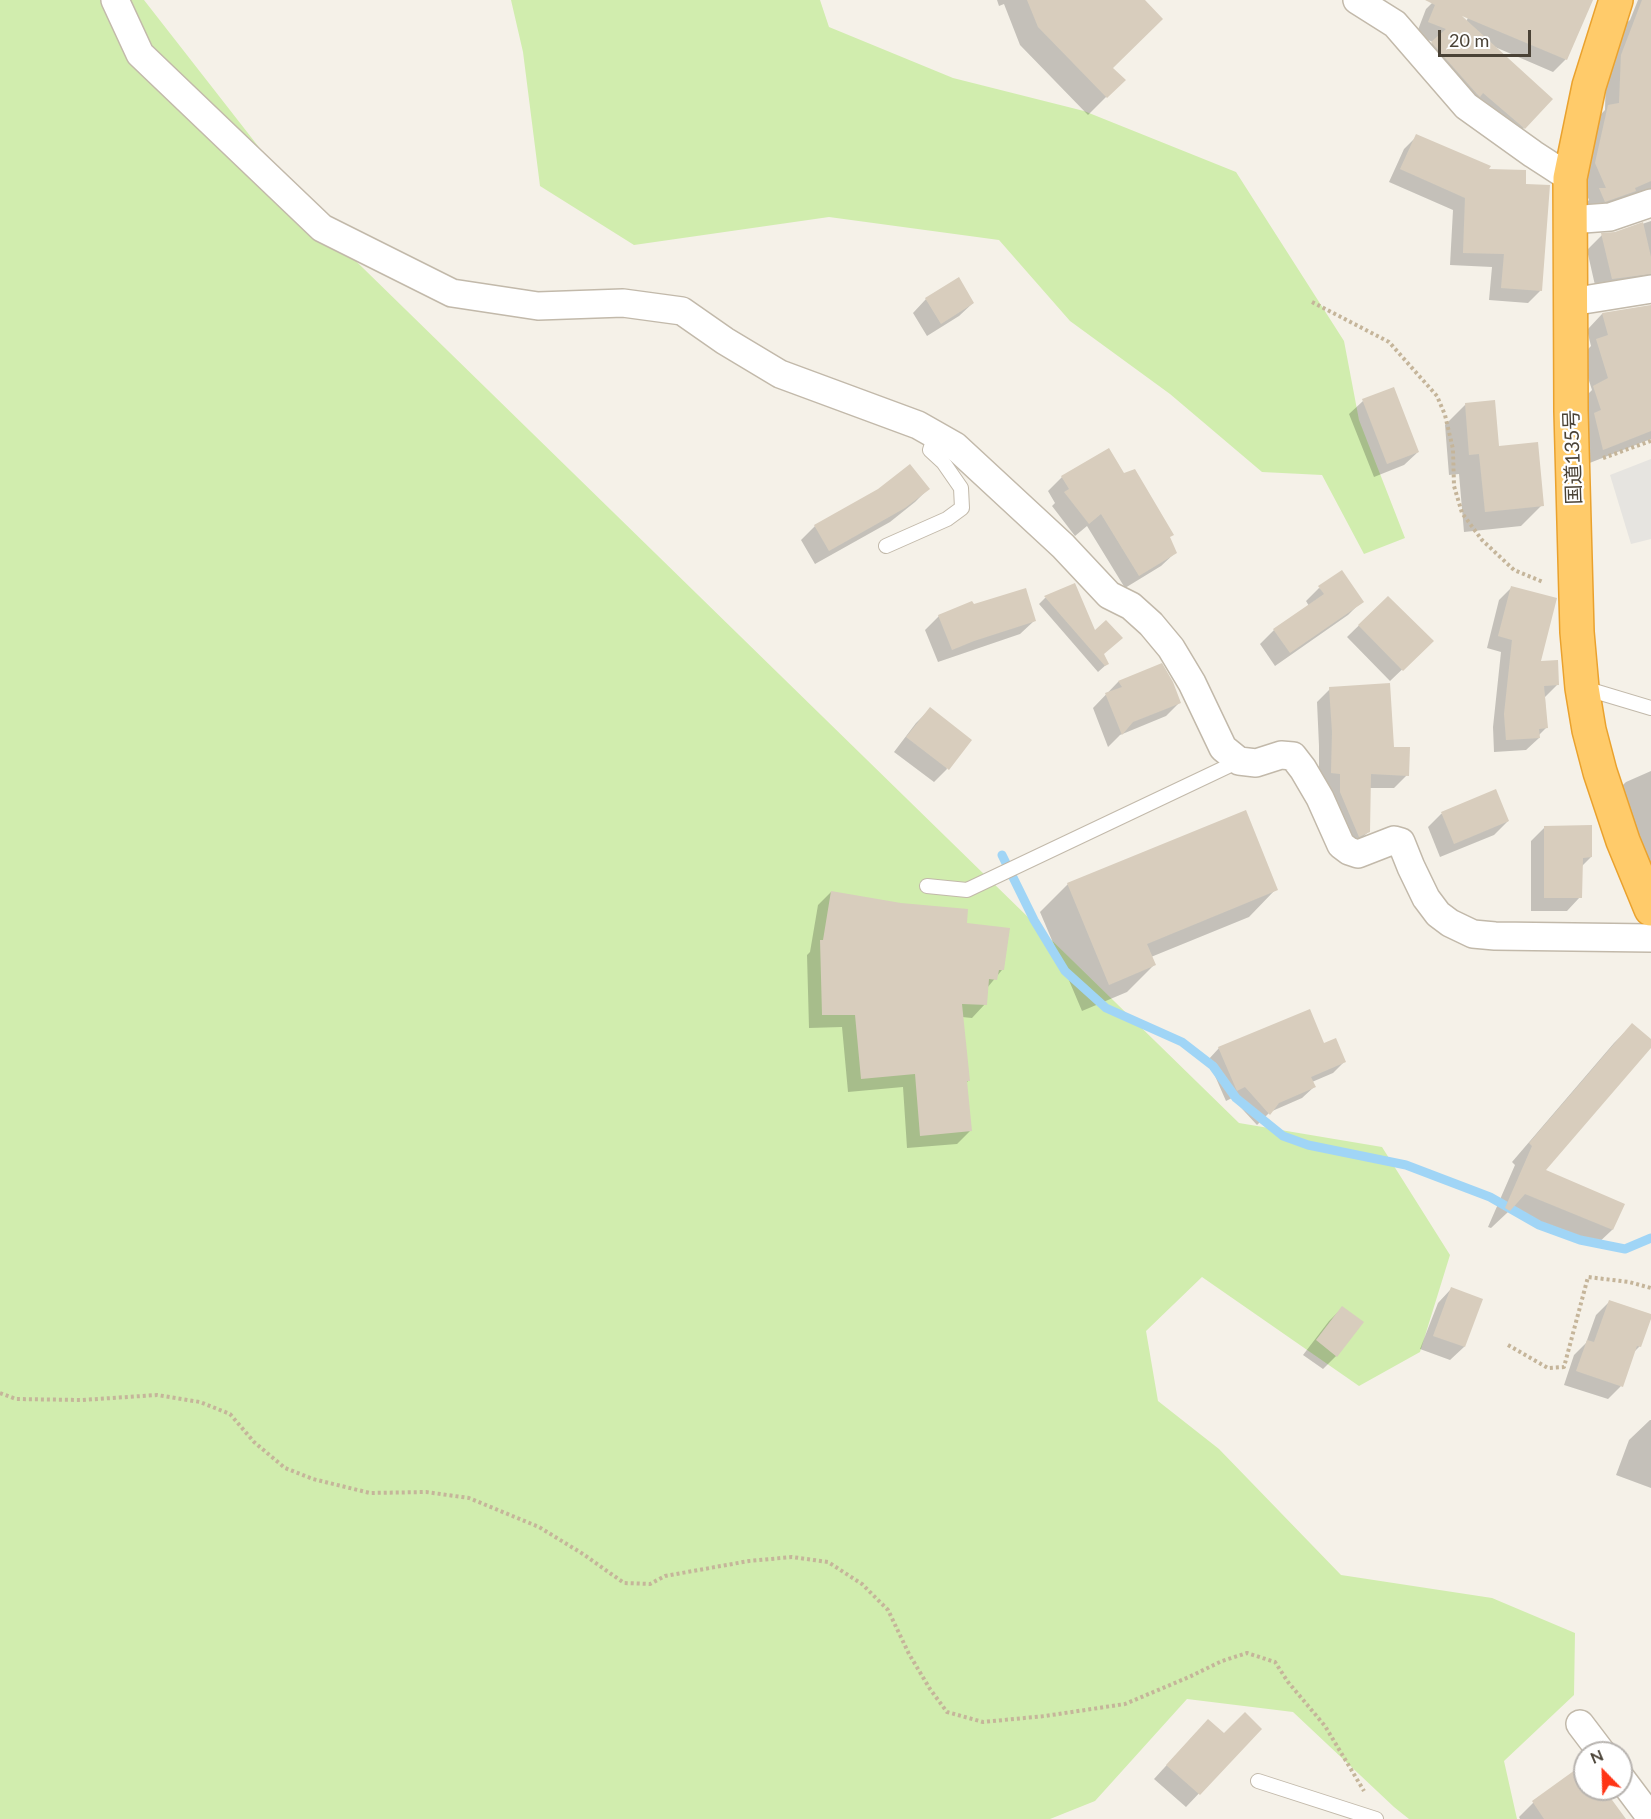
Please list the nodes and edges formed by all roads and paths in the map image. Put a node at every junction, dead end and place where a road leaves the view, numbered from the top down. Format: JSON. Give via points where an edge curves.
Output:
{"nodes":[{"id":1,"x":115,"y":0,"type":"edge"},
{"id":2,"x":1357,"y":0,"type":"edge"},
{"id":3,"x":1616,"y":0,"type":"edge"},
{"id":4,"x":1392,"y":12,"type":"edge"},
{"id":5,"x":1570,"y":178,"type":"junction"},
{"id":6,"x":1651,"y":203,"type":"edge"},
{"id":7,"x":1570,"y":220,"type":"junction"},
{"id":8,"x":1651,"y":289,"type":"edge"},
{"id":9,"x":1312,"y":302,"type":"dead end"},
{"id":10,"x":1571,"y":302,"type":"junction"},
{"id":11,"x":935,"y":435,"type":"junction"},
{"id":12,"x":1651,"y":441,"type":"edge"},
{"id":13,"x":1573,"y":468,"type":"junction"},
{"id":14,"x":886,"y":546,"type":"dead end"},
{"id":15,"x":1577,"y":585,"type":"junction"},
{"id":16,"x":1582,"y":688,"type":"junction"},
{"id":17,"x":1651,"y":708,"type":"edge"},
{"id":18,"x":1239,"y":761,"type":"junction"},
{"id":19,"x":927,"y":886,"type":"dead end"},
{"id":20,"x":1651,"y":909,"type":"edge"},
{"id":21,"x":1651,"y":938,"type":"edge"},
{"id":22,"x":1651,"y":1288,"type":"edge"},
{"id":23,"x":1508,"y":1345,"type":"dead end"},
{"id":24,"x":0,"y":1393,"type":"edge"},
{"id":25,"x":1580,"y":1724,"type":"dead end"},
{"id":26,"x":1593,"y":1741,"type":"edge"},
{"id":27,"x":1258,"y":1781,"type":"dead end"},
{"id":28,"x":1633,"y":1795,"type":"edge"},
{"id":29,"x":1368,"y":1799,"type":"dead end"},
{"id":30,"x":1651,"y":1818,"type":"edge"},
{"id":31,"x":1376,"y":1819,"type":"edge"}],
"edges":[{"from":1,"to":11,"type":"street","via":[[140,54],[322,228],[452,293],[538,306],[623,303],[682,310],[780,374]]},
{"from":2,"to":4,"type":"street"},
{"from":3,"to":5,"type":"highway","name":"国道135号","via":[[1589,86]]},
{"from":4,"to":5,"type":"street","via":[[1466,105]]},
{"from":5,"to":7,"type":"highway","name":"国道135号"},
{"from":6,"to":7,"type":"street","via":[[1610,217]]},
{"from":7,"to":10,"type":"highway","name":"国道135号"},
{"from":8,"to":10,"type":"street"},
{"from":9,"to":15,"type":"path","via":[[1389,342],[1437,396],[1453,449],[1454,486],[1462,513],[1482,540],[1514,570],[1548,584]]},
{"from":10,"to":13,"type":"highway","name":"国道135号"},
{"from":11,"to":14,"type":"lane","via":[[930,450],[961,488],[962,508],[947,519]]},
{"from":11,"to":18,"type":"street","via":[[955,446],[1063,546],[1109,595],[1131,606],[1151,624],[1192,683],[1224,748]]},
{"from":12,"to":13,"type":"path"},
{"from":13,"to":15,"type":"highway","name":"国道135号"},
{"from":15,"to":16,"type":"highway","name":"国道135号"},
{"from":16,"to":17,"type":"lane"},
{"from":16,"to":20,"type":"highway","name":"国道135号","via":[[1600,772]]},
{"from":18,"to":19,"type":"lane","via":[[967,890]]},
{"from":18,"to":21,"type":"street","via":[[1256,763],[1281,755],[1293,756],[1304,768],[1341,845],[1358,854],[1394,840],[1401,842],[1426,898],[1438,914],[1473,934]]},
{"from":22,"to":23,"type":"path","via":[[1588,1277],[1564,1367],[1548,1368]]},
{"from":24,"to":29,"type":"path","via":[[16,1400],[157,1395],[200,1402],[230,1414],[254,1442],[285,1468],[370,1493],[426,1492],[469,1498],[539,1527],[624,1582],[650,1584],[665,1576],[749,1561],[792,1557],[828,1562],[862,1584],[888,1610],[914,1663],[947,1712],[983,1722],[1125,1704],[1247,1653],[1275,1662],[1325,1726]]},
{"from":25,"to":26,"type":"street"},
{"from":27,"to":31,"type":"lane"},
{"from":28,"to":30,"type":"street"}]}
